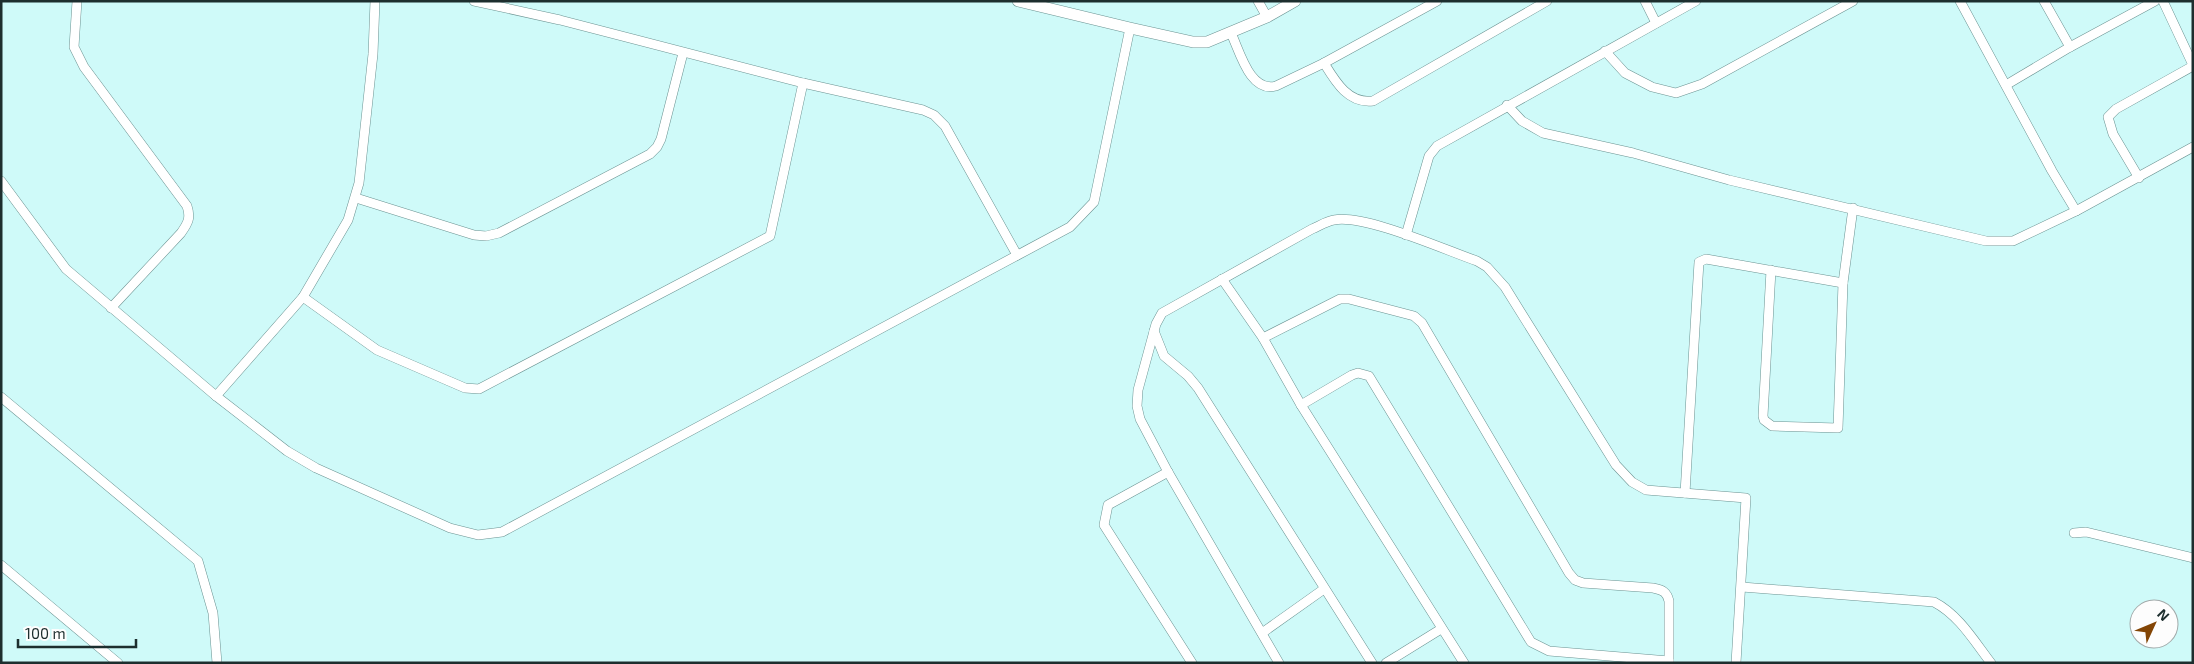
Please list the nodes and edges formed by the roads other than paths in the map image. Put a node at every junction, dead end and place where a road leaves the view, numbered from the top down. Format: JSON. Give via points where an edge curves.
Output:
{"nodes":[{"id":1,"x":77,"y":1,"type":"edge"},
{"id":2,"x":375,"y":1,"type":"edge"},
{"id":3,"x":474,"y":1,"type":"edge"},
{"id":4,"x":1018,"y":1,"type":"edge"},
{"id":5,"x":1258,"y":1,"type":"edge"},
{"id":6,"x":1295,"y":1,"type":"edge"},
{"id":7,"x":1436,"y":1,"type":"edge"},
{"id":8,"x":1547,"y":1,"type":"edge"},
{"id":9,"x":1645,"y":1,"type":"edge"},
{"id":10,"x":1696,"y":1,"type":"edge"},
{"id":11,"x":1853,"y":1,"type":"edge"},
{"id":12,"x":1960,"y":1,"type":"edge"},
{"id":13,"x":2044,"y":1,"type":"edge"},
{"id":14,"x":2155,"y":1,"type":"edge"},
{"id":15,"x":2163,"y":1,"type":"edge"},
{"id":16,"x":1267,"y":17,"type":"junction"},
{"id":17,"x":1656,"y":23,"type":"junction"},
{"id":18,"x":1130,"y":28,"type":"junction"},
{"id":19,"x":1231,"y":33,"type":"junction"},
{"id":20,"x":2070,"y":47,"type":"junction"},
{"id":21,"x":1604,"y":51,"type":"junction"},
{"id":22,"x":682,"y":53,"type":"junction"},
{"id":23,"x":1324,"y":63,"type":"junction"},
{"id":24,"x":2193,"y":65,"type":"edge"},
{"id":25,"x":803,"y":83,"type":"junction"},
{"id":26,"x":2006,"y":85,"type":"junction"},
{"id":27,"x":1508,"y":105,"type":"junction"},
{"id":28,"x":2193,"y":147,"type":"edge"},
{"id":29,"x":2139,"y":178,"type":"junction"},
{"id":30,"x":1,"y":181,"type":"edge"},
{"id":31,"x":356,"y":198,"type":"junction"},
{"id":32,"x":1853,"y":208,"type":"junction"},
{"id":33,"x":2076,"y":211,"type":"junction"},
{"id":34,"x":1406,"y":235,"type":"junction"},
{"id":35,"x":1017,"y":255,"type":"junction"},
{"id":36,"x":1770,"y":270,"type":"junction"},
{"id":37,"x":1222,"y":279,"type":"junction"},
{"id":38,"x":1843,"y":283,"type":"junction"},
{"id":39,"x":303,"y":297,"type":"junction"},
{"id":40,"x":111,"y":308,"type":"junction"},
{"id":41,"x":1154,"y":331,"type":"junction"},
{"id":42,"x":1263,"y":338,"type":"junction"},
{"id":43,"x":216,"y":396,"type":"junction"},
{"id":44,"x":1,"y":397,"type":"edge"},
{"id":45,"x":1301,"y":405,"type":"junction"},
{"id":46,"x":1168,"y":472,"type":"junction"},
{"id":47,"x":1685,"y":493,"type":"junction"},
{"id":48,"x":2074,"y":533,"type":"dead end"},
{"id":49,"x":2193,"y":558,"type":"edge"},
{"id":50,"x":1,"y":565,"type":"edge"},
{"id":51,"x":1742,"y":587,"type":"junction"},
{"id":52,"x":1324,"y":589,"type":"junction"},
{"id":53,"x":1441,"y":629,"type":"junction"},
{"id":54,"x":1262,"y":633,"type":"junction"},
{"id":55,"x":1669,"y":662,"type":"edge"},
{"id":56,"x":118,"y":663,"type":"edge"},
{"id":57,"x":217,"y":663,"type":"edge"},
{"id":58,"x":1192,"y":663,"type":"edge"},
{"id":59,"x":1279,"y":663,"type":"edge"},
{"id":60,"x":1372,"y":663,"type":"edge"},
{"id":61,"x":1386,"y":663,"type":"edge"},
{"id":62,"x":1464,"y":663,"type":"edge"},
{"id":63,"x":1736,"y":663,"type":"edge"},
{"id":64,"x":1991,"y":663,"type":"edge"}],
"edges":[{"from":1,"to":40,"type":"street","via":[[74,47],[84,67],[187,206],[190,215],[181,233]]},
{"from":2,"to":31,"type":"street","via":[[373,54]]},
{"from":3,"to":22,"type":"street"},
{"from":4,"to":18,"type":"street"},
{"from":5,"to":16,"type":"street"},
{"from":6,"to":16,"type":"street"},
{"from":7,"to":23,"type":"street"},
{"from":8,"to":23,"type":"street","via":[[1373,102],[1360,101],[1340,88]]},
{"from":9,"to":17,"type":"street"},
{"from":10,"to":17,"type":"street"},
{"from":11,"to":21,"type":"street","via":[[1702,84],[1676,94],[1652,87],[1625,72]]},
{"from":12,"to":26,"type":"street"},
{"from":13,"to":20,"type":"street"},
{"from":14,"to":20,"type":"street"},
{"from":15,"to":24,"type":"street"},
{"from":16,"to":19,"type":"street"},
{"from":17,"to":21,"type":"street"},
{"from":18,"to":19,"type":"street","via":[[1193,42],[1207,42]]},
{"from":18,"to":35,"type":"street","via":[[1094,202],[1070,227]]},
{"from":19,"to":23,"type":"street","via":[[1260,86],[1276,86]]},
{"from":20,"to":26,"type":"street"},
{"from":21,"to":27,"type":"street"},
{"from":22,"to":25,"type":"street"},
{"from":22,"to":31,"type":"street","via":[[661,139],[650,154],[499,233],[474,235]]},
{"from":24,"to":29,"type":"street","via":[[2116,109],[2108,117],[2113,134]]},
{"from":25,"to":35,"type":"street","via":[[934,115],[945,126]]},
{"from":25,"to":39,"type":"street","via":[[770,236],[478,388],[465,388],[377,350]]},
{"from":26,"to":33,"type":"street"},
{"from":27,"to":32,"type":"street","via":[[1522,121],[1543,134]]},
{"from":27,"to":34,"type":"street","via":[[1432,150]]},
{"from":28,"to":29,"type":"street"},
{"from":29,"to":33,"type":"street"},
{"from":30,"to":40,"type":"street","via":[[55,256]]},
{"from":31,"to":39,"type":"street","via":[[348,220]]},
{"from":32,"to":33,"type":"street","via":[[1986,241],[2013,241]]},
{"from":32,"to":38,"type":"street"},
{"from":34,"to":37,"type":"street","via":[[1356,221],[1334,220]]},
{"from":34,"to":47,"type":"street","via":[[1477,261],[1492,271],[1505,286],[1622,472],[1646,490]]},
{"from":35,"to":43,"type":"street","via":[[502,532],[478,535],[450,528],[316,468],[287,451]]},
{"from":36,"to":38,"type":"street"},
{"from":36,"to":38,"type":"street","via":[[1763,416],[1772,426],[1838,428]]},
{"from":36,"to":47,"type":"street","via":[[1706,259],[1699,262]]},
{"from":37,"to":41,"type":"street","via":[[1162,313]]},
{"from":37,"to":42,"type":"street"},
{"from":39,"to":43,"type":"street"},
{"from":40,"to":43,"type":"street"},
{"from":41,"to":46,"type":"street","via":[[1140,381],[1137,406],[1140,419]]},
{"from":41,"to":52,"type":"street","via":[[1164,356],[1198,388]]},
{"from":42,"to":45,"type":"street"},
{"from":42,"to":55,"type":"street","via":[[1340,299],[1414,316],[1422,323],[1575,580],[1661,589],[1668,594]]},
{"from":44,"to":57,"type":"street","via":[[198,561],[213,613]]},
{"from":45,"to":53,"type":"street"},
{"from":45,"to":55,"type":"street","via":[[1352,374],[1369,376],[1531,642],[1549,651]]},
{"from":46,"to":54,"type":"street"},
{"from":46,"to":58,"type":"street","via":[[1108,505],[1104,526]]},
{"from":47,"to":51,"type":"street","via":[[1746,498]]},
{"from":48,"to":49,"type":"street","via":[[2086,532]]},
{"from":50,"to":56,"type":"street"},
{"from":51,"to":63,"type":"street"},
{"from":51,"to":64,"type":"street","via":[[1934,602],[1960,623]]},
{"from":52,"to":54,"type":"street"},
{"from":52,"to":60,"type":"street"},
{"from":53,"to":61,"type":"street"},
{"from":53,"to":62,"type":"street"},
{"from":54,"to":59,"type":"street"}]}
